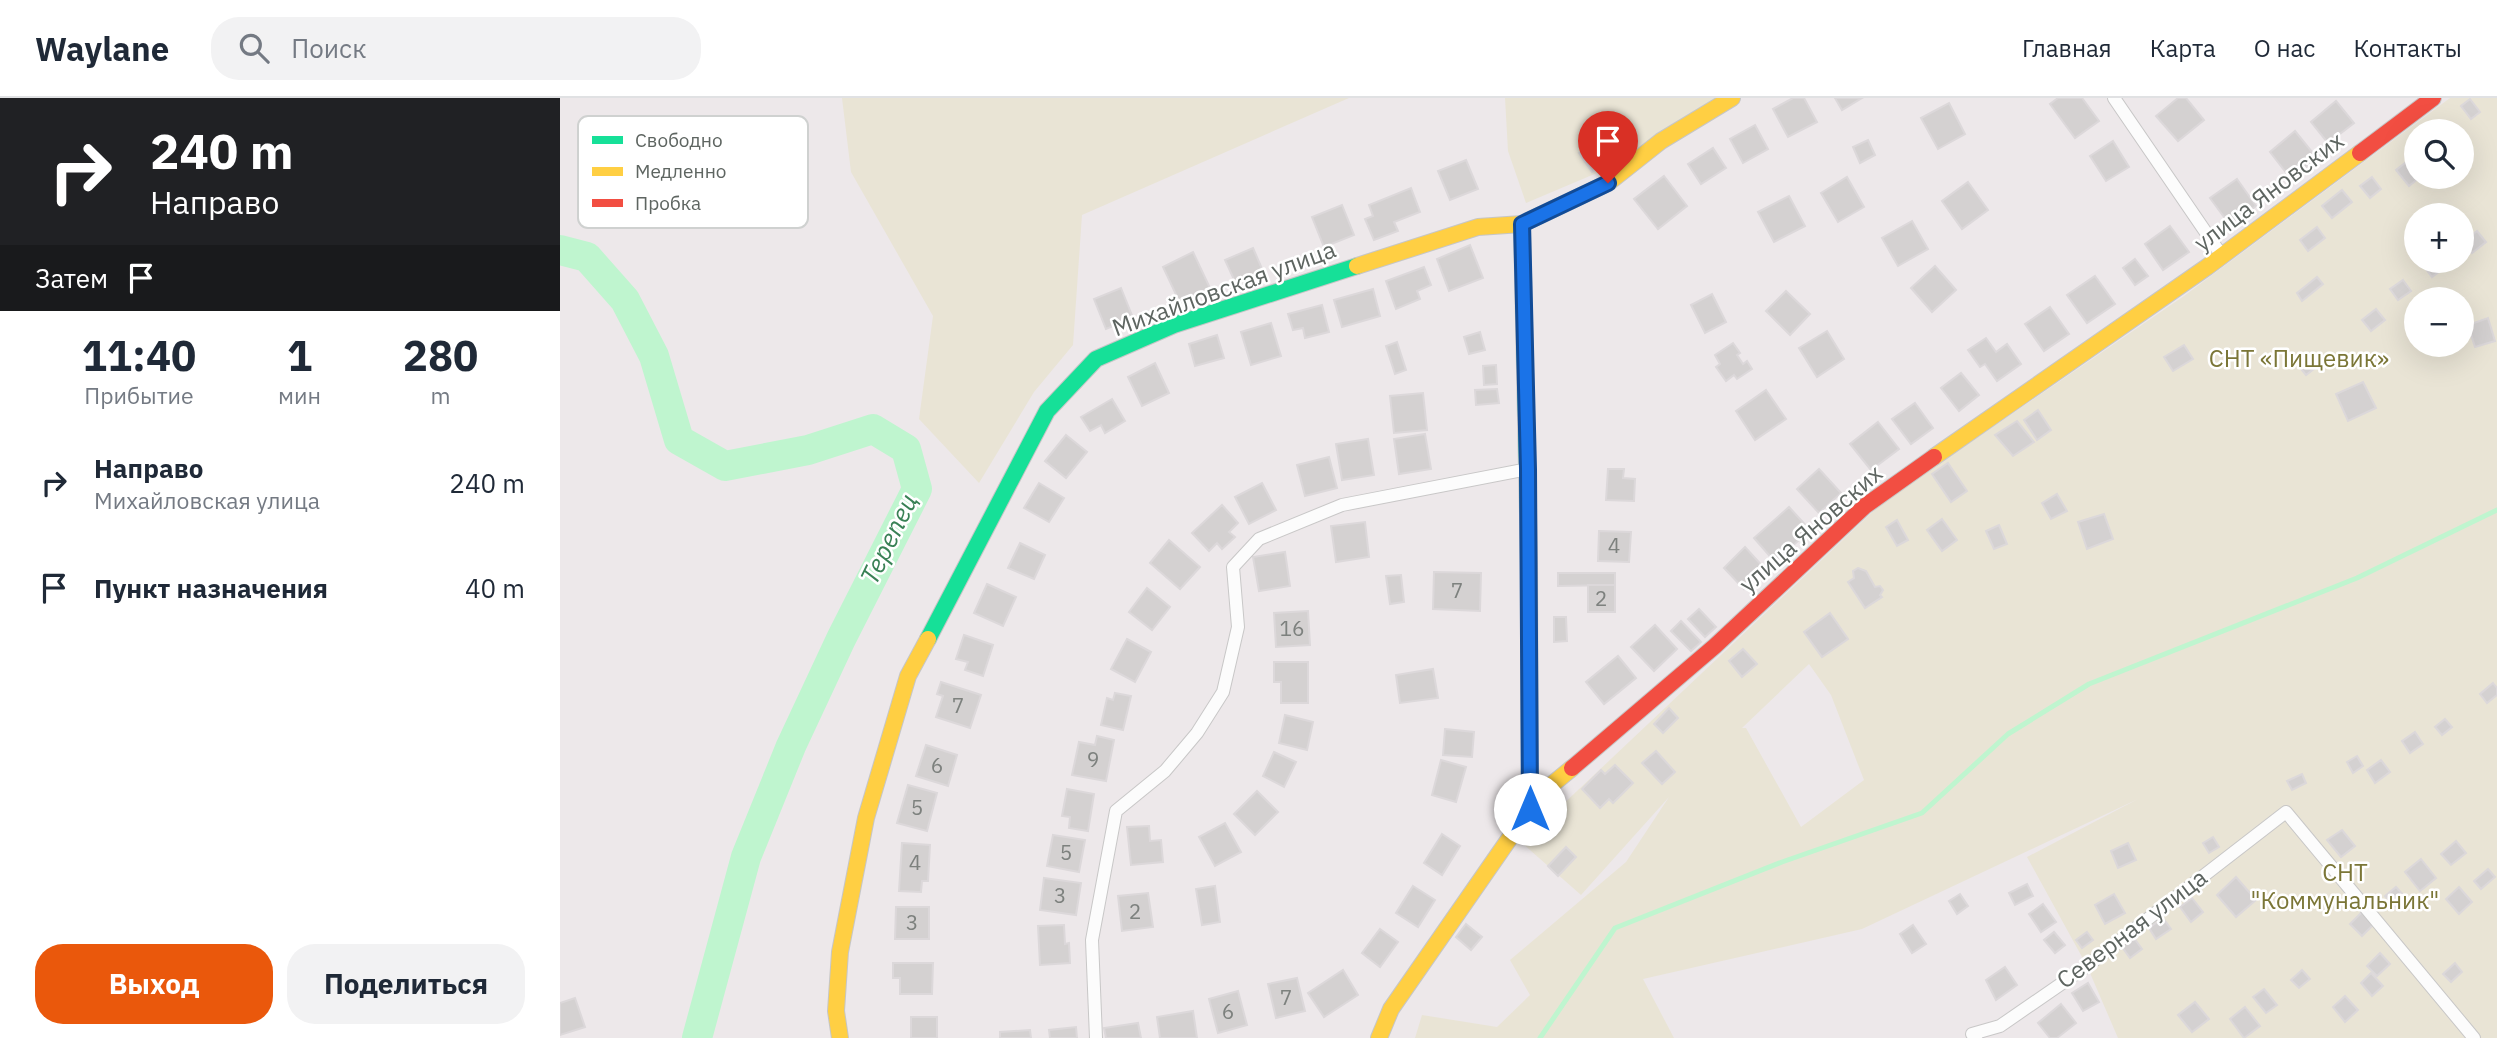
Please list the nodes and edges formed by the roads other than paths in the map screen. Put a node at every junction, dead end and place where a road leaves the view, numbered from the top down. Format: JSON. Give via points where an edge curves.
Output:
{"nodes":[{"id":1,"x":1732,"y":98,"type":"edge"},
{"id":2,"x":2114,"y":98,"type":"edge"},
{"id":3,"x":2433,"y":98,"type":"edge"},
{"id":4,"x":1522,"y":224,"type":"junction"},
{"id":5,"x":2222,"y":256,"type":"junction"},
{"id":6,"x":1528,"y":469,"type":"junction"},
{"id":7,"x":1530,"y":809,"type":"junction"},
{"id":8,"x":1974,"y":1036,"type":"edge"},
{"id":9,"x":841,"y":1038,"type":"edge"},
{"id":10,"x":1096,"y":1038,"type":"edge"},
{"id":11,"x":1379,"y":1038,"type":"edge"},
{"id":12,"x":2474,"y":1038,"type":"edge"}],
"edges":[{"from":1,"to":4,"type":"street","name":"Михайловская улица","via":[[1661,141],[1608,183]]},
{"from":2,"to":5,"type":"street"},
{"from":3,"to":5,"type":"street","name":"улица Яновских"},
{"from":4,"to":6,"type":"street"},
{"from":4,"to":9,"type":"street","name":"Михайловская улица","via":[[1478,227],[1174,325],[1096,359],[1046,411],[908,676],[866,818],[840,951],[836,1011]]},
{"from":5,"to":7,"type":"street","name":"улица Яновских","via":[[1865,506],[1715,646],[1549,787]]},
{"from":6,"to":7,"type":"street"},
{"from":6,"to":10,"type":"street","via":[[1342,505],[1259,539],[1234,568],[1238,627],[1223,692],[1165,771],[1116,811],[1092,940]]},
{"from":7,"to":11,"type":"street","name":"улица Яновских","via":[[1391,1009]]},
{"from":8,"to":12,"type":"street","name":"Северная улица","via":[[2000,1026],[2087,966],[2286,812]]}]}
